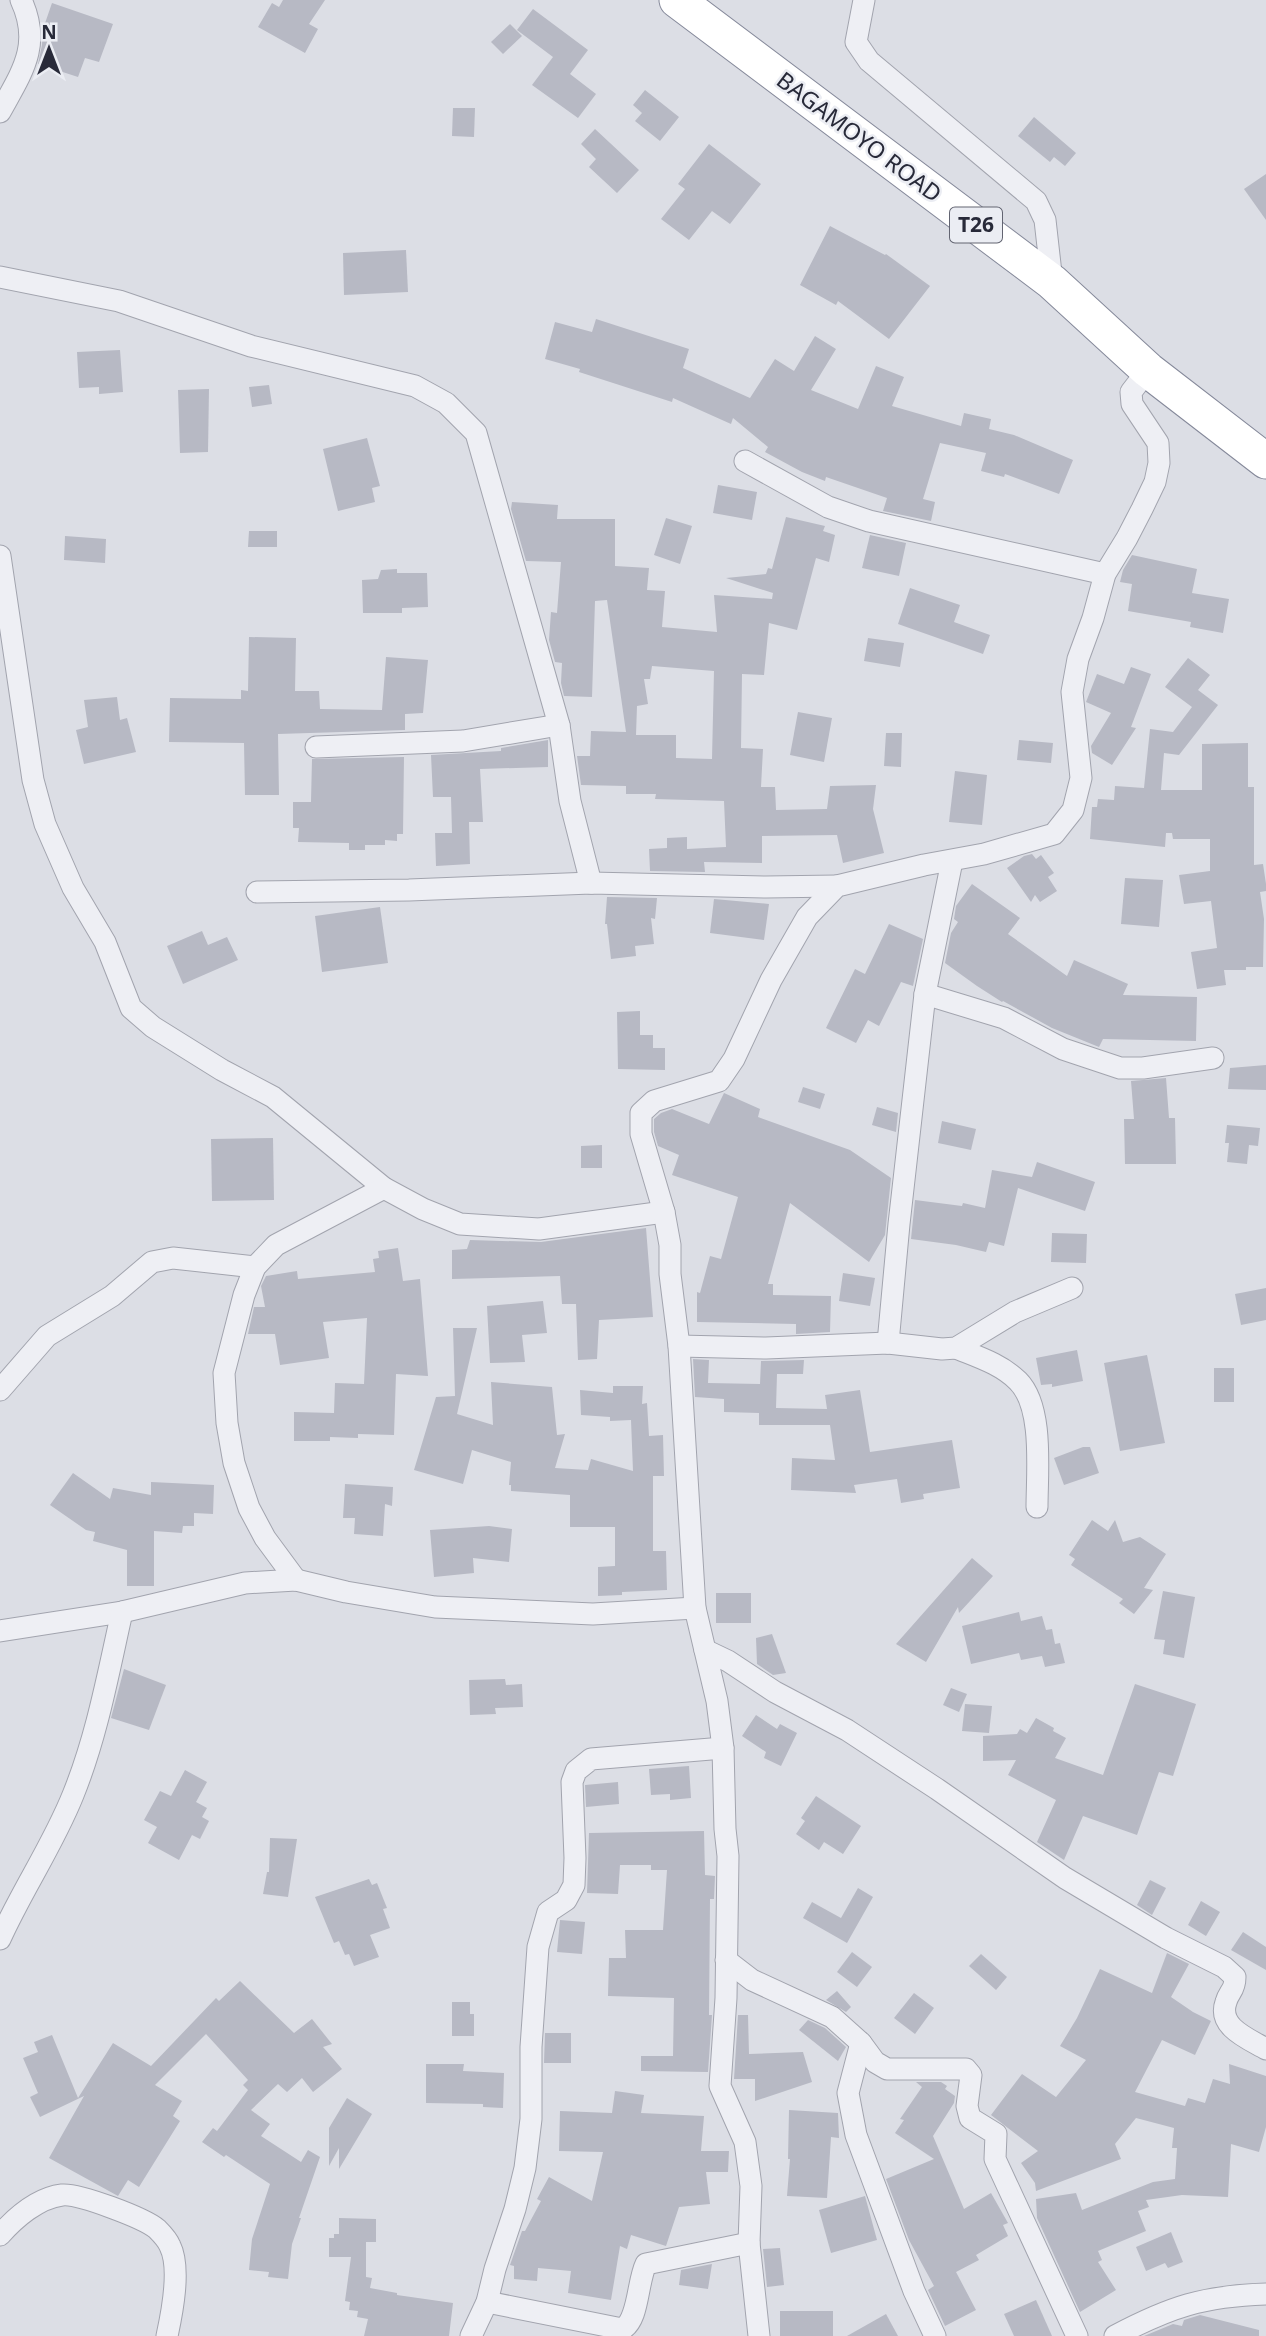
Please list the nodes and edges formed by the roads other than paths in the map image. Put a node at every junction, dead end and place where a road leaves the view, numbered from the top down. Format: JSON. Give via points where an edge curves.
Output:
{"nodes":[{"id":1,"x":21,"y":0,"type":"edge"},
{"id":2,"x":677,"y":0,"type":"edge"},
{"id":3,"x":864,"y":0,"type":"edge"},
{"id":4,"x":0,"y":112,"type":"edge"},
{"id":5,"x":0,"y":277,"type":"edge"},
{"id":6,"x":1052,"y":282,"type":"junction"},
{"id":7,"x":1148,"y":370,"type":"junction"},
{"id":8,"x":745,"y":461,"type":"dead end"},
{"id":9,"x":1266,"y":461,"type":"edge"},
{"id":10,"x":0,"y":556,"type":"edge"},
{"id":11,"x":1105,"y":573,"type":"junction"},
{"id":12,"x":559,"y":725,"type":"junction"},
{"id":13,"x":316,"y":747,"type":"dead end"},
{"id":14,"x":952,"y":861,"type":"junction"},
{"id":15,"x":591,"y":883,"type":"junction"},
{"id":16,"x":837,"y":886,"type":"junction"},
{"id":17,"x":257,"y":892,"type":"dead end"},
{"id":18,"x":925,"y":993,"type":"junction"},
{"id":19,"x":1213,"y":1058,"type":"dead end"},
{"id":20,"x":384,"y":1188,"type":"junction"},
{"id":21,"x":664,"y":1212,"type":"junction"},
{"id":22,"x":255,"y":1267,"type":"junction"},
{"id":23,"x":1072,"y":1288,"type":"dead end"},
{"id":24,"x":888,"y":1343,"type":"junction"},
{"id":25,"x":679,"y":1346,"type":"junction"},
{"id":26,"x":957,"y":1348,"type":"junction"},
{"id":27,"x":0,"y":1390,"type":"edge"},
{"id":28,"x":1037,"y":1507,"type":"dead end"},
{"id":29,"x":296,"y":1580,"type":"junction"},
{"id":30,"x":695,"y":1608,"type":"junction"},
{"id":31,"x":122,"y":1612,"type":"junction"},
{"id":32,"x":0,"y":1631,"type":"edge"},
{"id":33,"x":705,"y":1650,"type":"junction"},
{"id":34,"x":723,"y":1748,"type":"junction"},
{"id":35,"x":0,"y":1939,"type":"edge"},
{"id":36,"x":726,"y":1960,"type":"junction"},
{"id":37,"x":861,"y":2043,"type":"junction"},
{"id":38,"x":1266,"y":2049,"type":"edge"},
{"id":39,"x":0,"y":2235,"type":"edge"},
{"id":40,"x":748,"y":2243,"type":"junction"},
{"id":41,"x":1266,"y":2294,"type":"edge"},
{"id":42,"x":487,"y":2302,"type":"junction"},
{"id":43,"x":167,"y":2336,"type":"edge"},
{"id":44,"x":471,"y":2336,"type":"edge"},
{"id":45,"x":758,"y":2336,"type":"edge"},
{"id":46,"x":935,"y":2336,"type":"edge"},
{"id":47,"x":1077,"y":2336,"type":"edge"},
{"id":48,"x":1115,"y":2336,"type":"edge"}],
"edges":[{"from":1,"to":4,"type":"street","via":[[30,19],[28,61]]},
{"from":2,"to":6,"type":"highway","name":"BAGAMOYO ROAD","number":"T26"},
{"from":3,"to":6,"type":"street","via":[[856,42],[869,61],[1036,201],[1045,220]]},
{"from":5,"to":12,"type":"street","via":[[119,301],[251,346],[415,386],[446,403],[476,433]]},
{"from":6,"to":7,"type":"highway","name":"BAGAMOYO ROAD","number":"T26"},
{"from":7,"to":9,"type":"highway","name":"BAGAMOYO ROAD","number":"T26"},
{"from":7,"to":11,"type":"street","via":[[1131,393],[1132,404],[1158,443],[1155,482]]},
{"from":8,"to":11,"type":"street","via":[[828,507],[869,521]]},
{"from":10,"to":20,"type":"street","via":[[33,780],[45,824],[73,888],[105,942],[131,1007],[153,1027],[273,1097]]},
{"from":11,"to":14,"type":"street","via":[[1072,692],[1081,778],[1073,810],[1054,834]]},
{"from":12,"to":13,"type":"street","via":[[463,741]]},
{"from":12,"to":15,"type":"street","via":[[570,801]]},
{"from":14,"to":16,"type":"street"},
{"from":14,"to":18,"type":"street"},
{"from":15,"to":16,"type":"street"},
{"from":15,"to":17,"type":"street"},
{"from":16,"to":21,"type":"street","via":[[807,917],[719,1081],[654,1101],[642,1112],[641,1134]]},
{"from":18,"to":19,"type":"street","via":[[1004,1018],[1063,1049],[1121,1068]]},
{"from":18,"to":24,"type":"street"},
{"from":20,"to":21,"type":"street","via":[[460,1224],[539,1229]]},
{"from":20,"to":22,"type":"street","via":[[276,1245]]},
{"from":21,"to":25,"type":"street"},
{"from":22,"to":27,"type":"street","via":[[173,1258],[152,1262],[112,1296],[47,1336]]},
{"from":22,"to":29,"type":"street","via":[[224,1373],[227,1423],[249,1508]]},
{"from":23,"to":26,"type":"street","via":[[1015,1312]]},
{"from":24,"to":25,"type":"street"},
{"from":24,"to":26,"type":"street"},
{"from":25,"to":30,"type":"street"},
{"from":26,"to":28,"type":"street","via":[[1003,1370],[1019,1382],[1032,1404]]},
{"from":29,"to":30,"type":"street","via":[[435,1607],[593,1614]]},
{"from":29,"to":31,"type":"street","via":[[245,1583]]},
{"from":30,"to":33,"type":"street"},
{"from":31,"to":32,"type":"street"},
{"from":31,"to":35,"type":"street","via":[[95,1734],[74,1794]]},
{"from":33,"to":34,"type":"street"},
{"from":33,"to":38,"type":"street","via":[[847,1730],[1065,1878],[1224,1967],[1235,1977],[1235,1988],[1225,2004],[1226,2018],[1236,2032]]},
{"from":34,"to":36,"type":"street"},
{"from":34,"to":42,"type":"street","via":[[591,1759],[576,1772],[572,1782],[574,1885],[566,1900],[548,1912],[538,1947],[525,2168]]},
{"from":36,"to":37,"type":"street","via":[[752,1980],[832,2017]]},
{"from":36,"to":40,"type":"street","via":[[720,2087],[746,2142],[751,2186]]},
{"from":37,"to":46,"type":"street","via":[[848,2093],[856,2135]]},
{"from":37,"to":47,"type":"street","via":[[875,2062],[887,2069],[960,2067],[971,2075],[970,2118],[996,2134],[995,2160]]},
{"from":39,"to":43,"type":"street","via":[[40,2201],[64,2195],[93,2201],[156,2228],[171,2247],[173,2263],[175,2289]]},
{"from":40,"to":42,"type":"street","via":[[646,2264],[635,2314],[622,2329]]},
{"from":40,"to":45,"type":"street"},
{"from":41,"to":48,"type":"street","via":[[1189,2303]]},
{"from":42,"to":44,"type":"street"}]}
